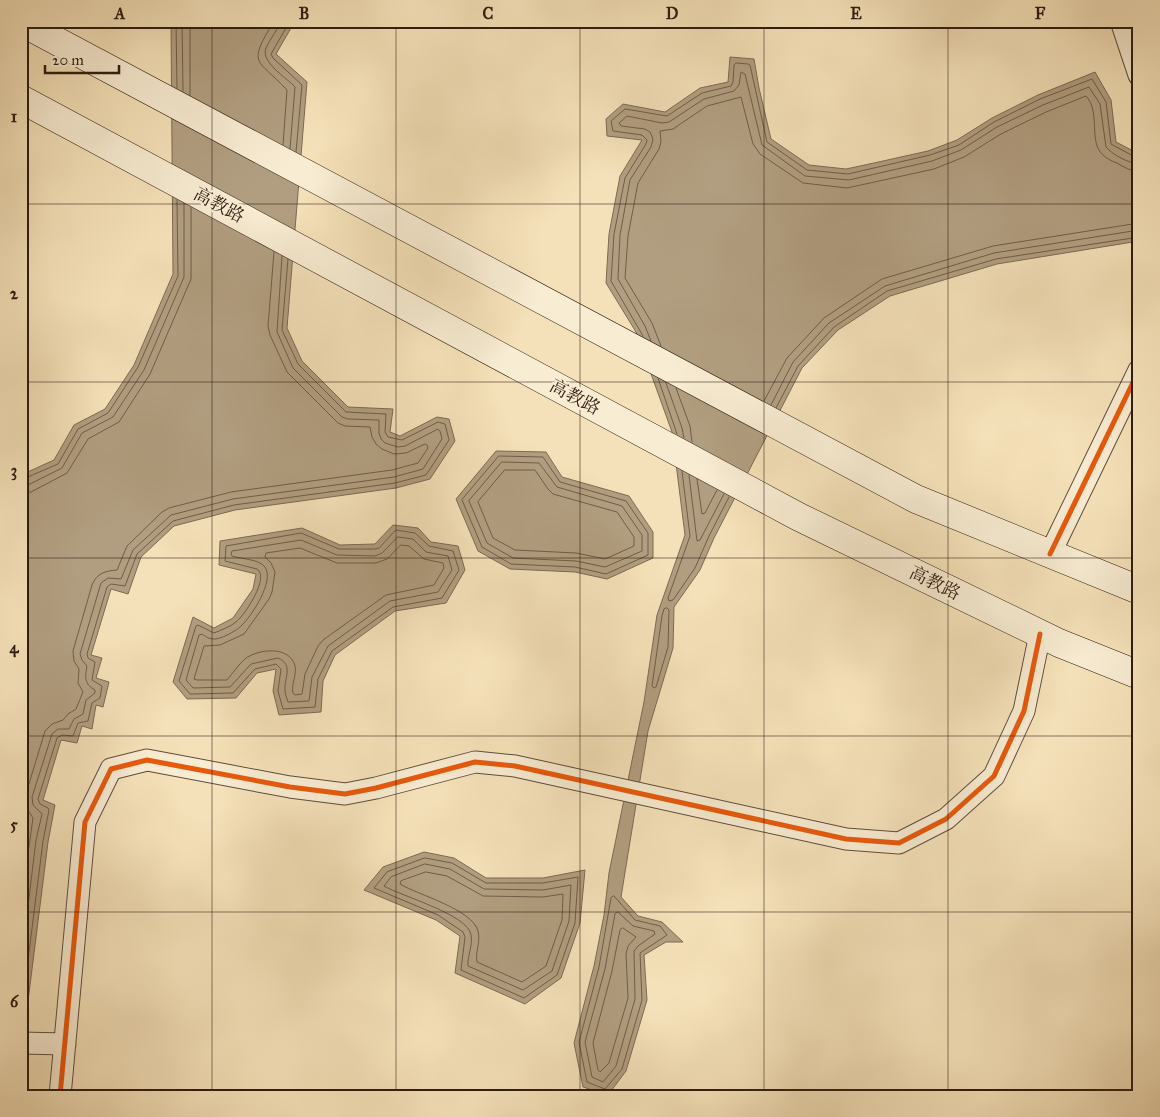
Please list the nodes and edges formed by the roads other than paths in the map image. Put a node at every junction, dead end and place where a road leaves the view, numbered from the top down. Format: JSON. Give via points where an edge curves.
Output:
{"nodes":[{"id":1,"x":1121,"y":21,"type":"edge"},
{"id":2,"x":21,"y":22,"type":"edge"},
{"id":3,"x":1139,"y":75,"type":"edge"},
{"id":4,"x":21,"y":99,"type":"edge"},
{"id":5,"x":1139,"y":370,"type":"edge"},
{"id":6,"x":1050,"y":554,"type":"junction"},
{"id":7,"x":1139,"y":590,"type":"edge"},
{"id":8,"x":1040,"y":634,"type":"junction"},
{"id":9,"x":1139,"y":675,"type":"edge"},
{"id":10,"x":21,"y":1043,"type":"edge"},
{"id":11,"x":65,"y":1044,"type":"junction"},
{"id":12,"x":60,"y":1096,"type":"edge"}],
"edges":[{"from":1,"to":3,"type":"street"},
{"from":2,"to":6,"type":"main road","via":[[916,499]]},
{"from":4,"to":8,"type":"main road","name":"高教路","via":[[799,517]]},
{"from":5,"to":6,"type":"street"},
{"from":6,"to":7,"type":"main road"},
{"from":8,"to":9,"type":"main road","name":"高教路"},
{"from":8,"to":11,"type":"street","via":[[1024,710],[994,776],[946,819],[899,843],[846,839],[515,766],[475,762],[345,794],[147,760],[112,769],[85,822]]},
{"from":10,"to":11,"type":"street"},
{"from":11,"to":12,"type":"street"}]}
